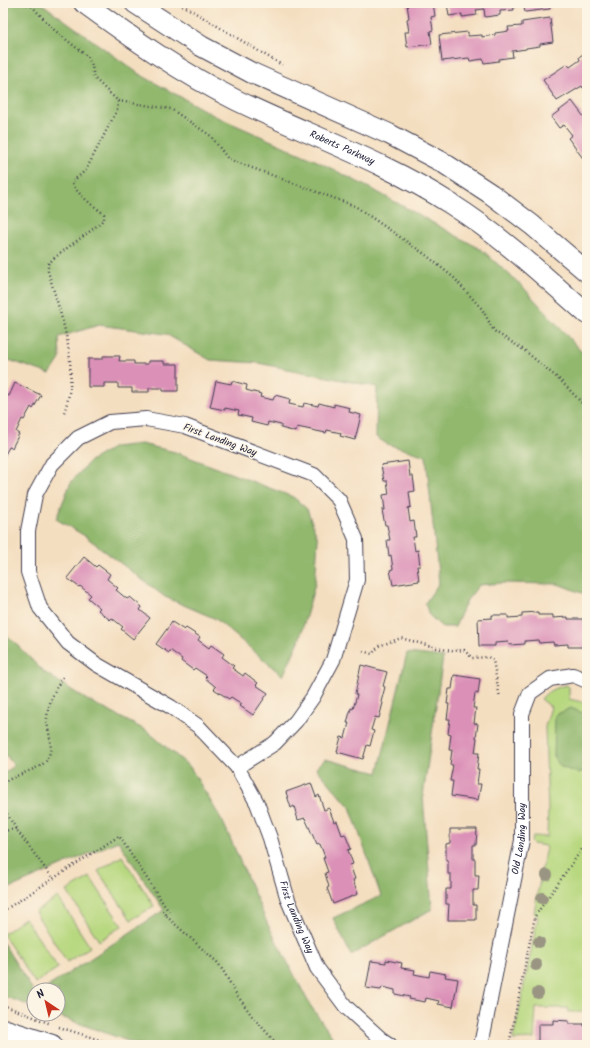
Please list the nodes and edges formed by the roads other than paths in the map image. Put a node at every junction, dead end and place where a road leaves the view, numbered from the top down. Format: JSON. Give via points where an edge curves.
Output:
{"nodes":[{"id":1,"x":84,"y":3,"type":"edge"},
{"id":2,"x":135,"y":3,"type":"edge"},
{"id":3,"x":587,"y":272,"type":"edge"},
{"id":4,"x":587,"y":314,"type":"edge"},
{"id":5,"x":587,"y":681,"type":"edge"},
{"id":6,"x":237,"y":767,"type":"junction"},
{"id":7,"x":3,"y":1029,"type":"edge"},
{"id":8,"x":52,"y":1045,"type":"edge"},
{"id":9,"x":390,"y":1045,"type":"edge"},
{"id":10,"x":481,"y":1045,"type":"edge"}],
"edges":[{"from":1,"to":4,"type":"main road","name":"Roberts Parkway","via":[[183,71],[236,100],[398,173],[451,204],[500,240]]},
{"from":2,"to":3,"type":"main road","via":[[201,46],[252,73],[389,134],[442,162],[492,194]]},
{"from":5,"to":10,"type":"street","name":"Old Landing Way","via":[[572,675],[550,679],[530,693],[522,714],[522,840]]},
{"from":6,"to":6,"type":"street","name":"First Landing Way","via":[[198,726],[171,707],[96,664],[68,642],[40,608],[28,572],[28,531],[35,495],[52,464],[78,438],[110,422],[146,419],[184,426],[314,475],[340,500],[356,539],[357,580],[333,660],[313,697],[296,721],[275,743]]},
{"from":6,"to":9,"type":"street","name":"First Landing Way","via":[[257,802],[288,900],[317,968],[346,1007]]},
{"from":7,"to":8,"type":"main road"}]}
